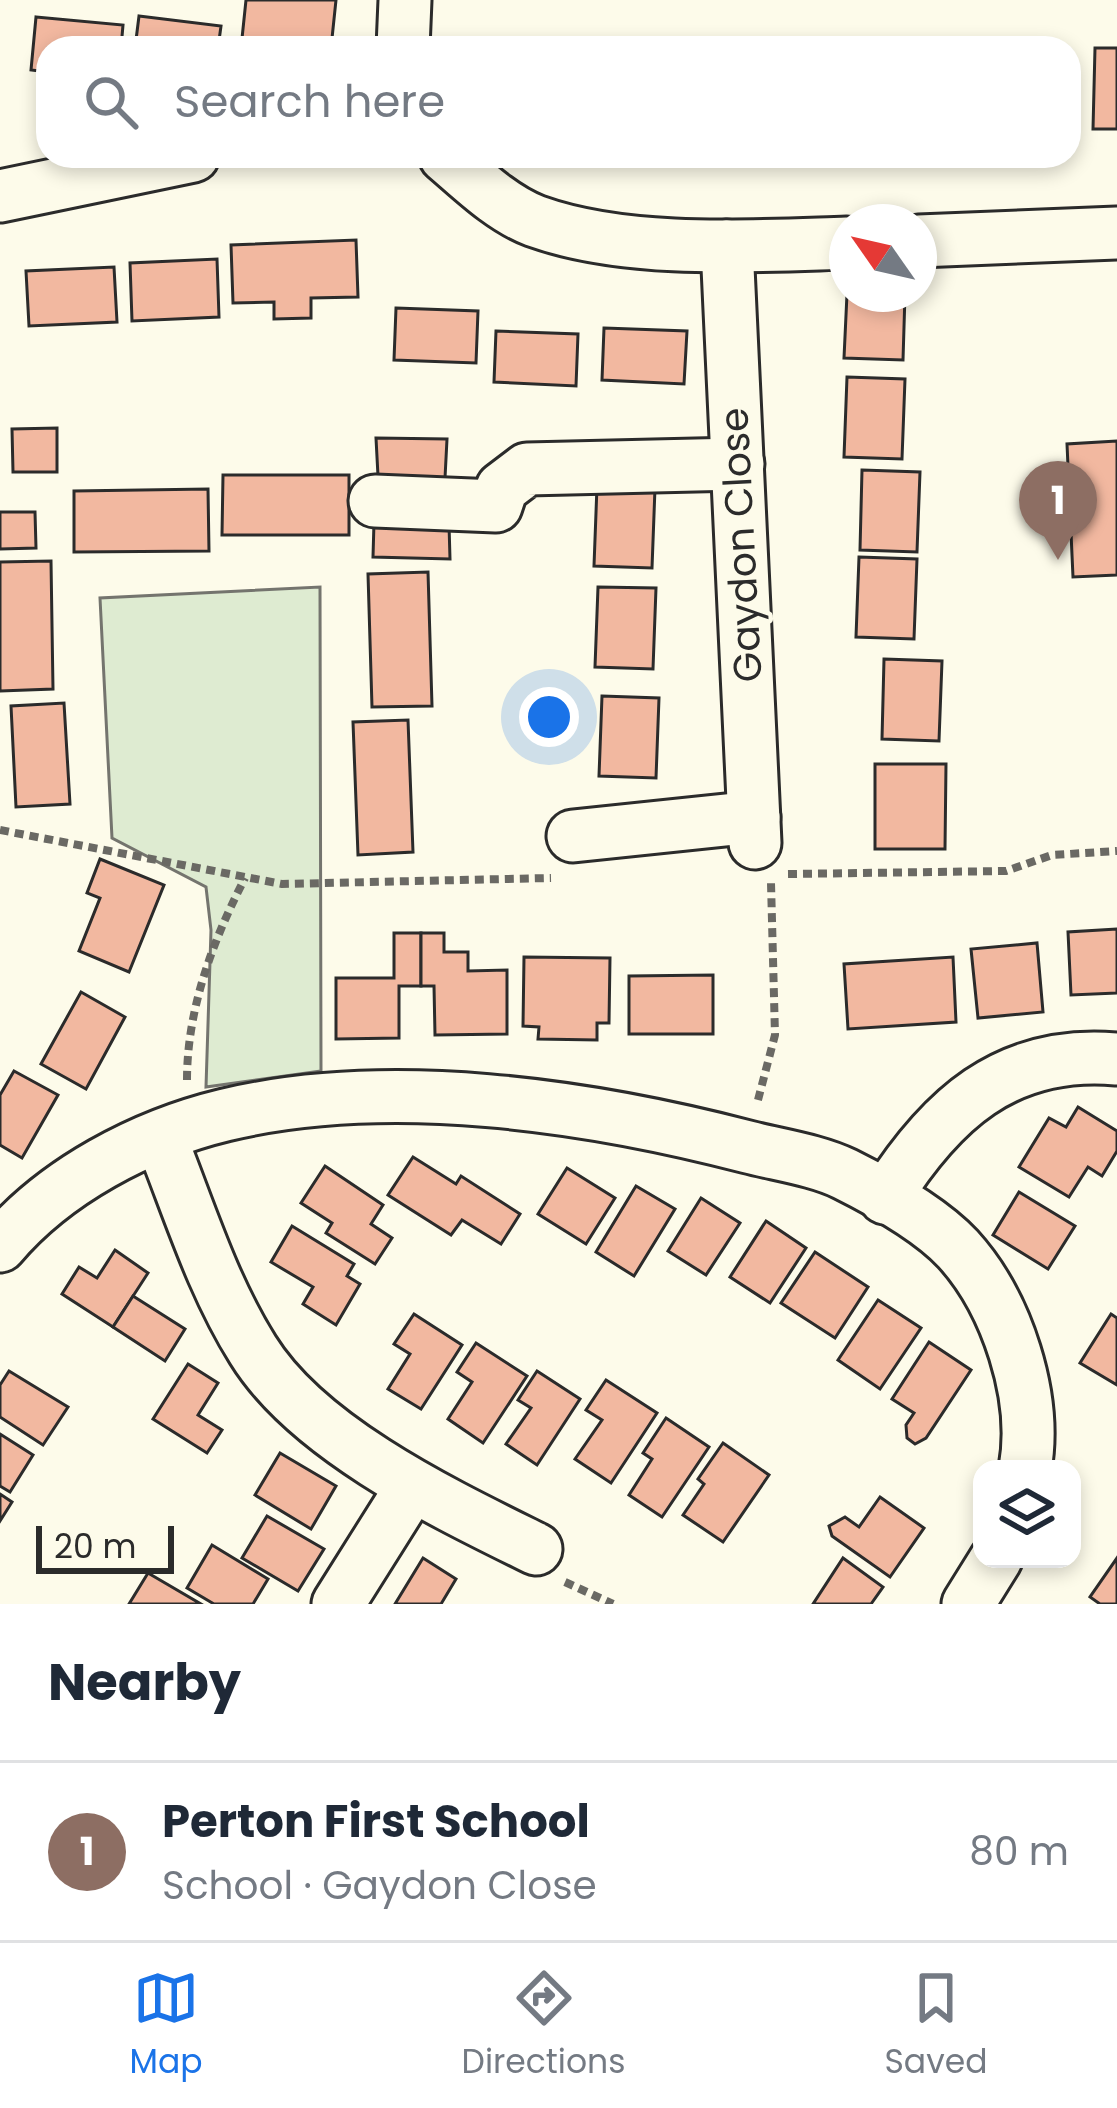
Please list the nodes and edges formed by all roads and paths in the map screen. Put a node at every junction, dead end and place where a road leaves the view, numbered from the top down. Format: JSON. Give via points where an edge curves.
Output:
{"nodes":[{"id":1,"x":405,"y":0,"type":"edge"},
{"id":2,"x":404,"y":36,"type":"edge"},
{"id":3,"x":135,"y":168,"type":"edge"},
{"id":4,"x":460,"y":168,"type":"edge"},
{"id":5,"x":0,"y":196,"type":"edge"},
{"id":6,"x":1117,"y":233,"type":"edge"},
{"id":7,"x":937,"y":241,"type":"edge"},
{"id":8,"x":829,"y":243,"type":"edge"},
{"id":9,"x":727,"y":246,"type":"junction"},
{"id":10,"x":737,"y":464,"type":"junction"},
{"id":11,"x":375,"y":501,"type":"dead end"},
{"id":12,"x":754,"y":830,"type":"junction"},
{"id":13,"x":573,"y":836,"type":"dead end"},
{"id":14,"x":246,"y":877,"type":"dead end"},
{"id":15,"x":1117,"y":1059,"type":"edge"},
{"id":16,"x":174,"y":1134,"type":"junction"},
{"id":17,"x":746,"y":1147,"type":"junction"},
{"id":18,"x":885,"y":1198,"type":"junction"},
{"id":19,"x":0,"y":1246,"type":"edge"},
{"id":20,"x":1027,"y":1460,"type":"edge"},
{"id":21,"x":411,"y":1488,"type":"junction"},
{"id":22,"x":536,"y":1549,"type":"dead end"},
{"id":23,"x":990,"y":1568,"type":"edge"},
{"id":24,"x":338,"y":1604,"type":"edge"},
{"id":25,"x":968,"y":1604,"type":"edge"}],
"edges":[{"from":1,"to":2,"type":"street"},
{"from":3,"to":5,"type":"street"},
{"from":4,"to":9,"type":"street","via":[[536,221]]},
{"from":6,"to":7,"type":"street"},
{"from":8,"to":9,"type":"street"},
{"from":9,"to":10,"type":"street","name":"Gaydon Close"},
{"from":10,"to":11,"type":"street","via":[[527,469],[502,488],[496,506]]},
{"from":10,"to":12,"type":"street","name":"Gaydon Close"},
{"from":12,"to":13,"type":"street"},
{"from":12,"to":17,"type":"path","via":[[770,874],[775,1035]]},
{"from":14,"to":16,"type":"path","via":[[223,920],[187,1034]]},
{"from":15,"to":18,"type":"street","via":[[1027,1069],[986,1086],[939,1121]]},
{"from":16,"to":17,"type":"street","via":[[224,1115],[296,1106],[497,1100]]},
{"from":16,"to":19,"type":"street","via":[[81,1176],[25,1216]]},
{"from":16,"to":21,"type":"street","via":[[212,1268],[254,1353],[305,1406]]},
{"from":17,"to":18,"type":"street","via":[[842,1172]]},
{"from":18,"to":20,"type":"street","via":[[956,1246],[984,1282],[1021,1373]]},
{"from":21,"to":22,"type":"street"},
{"from":21,"to":24,"type":"street"},
{"from":23,"to":25,"type":"street"}]}
